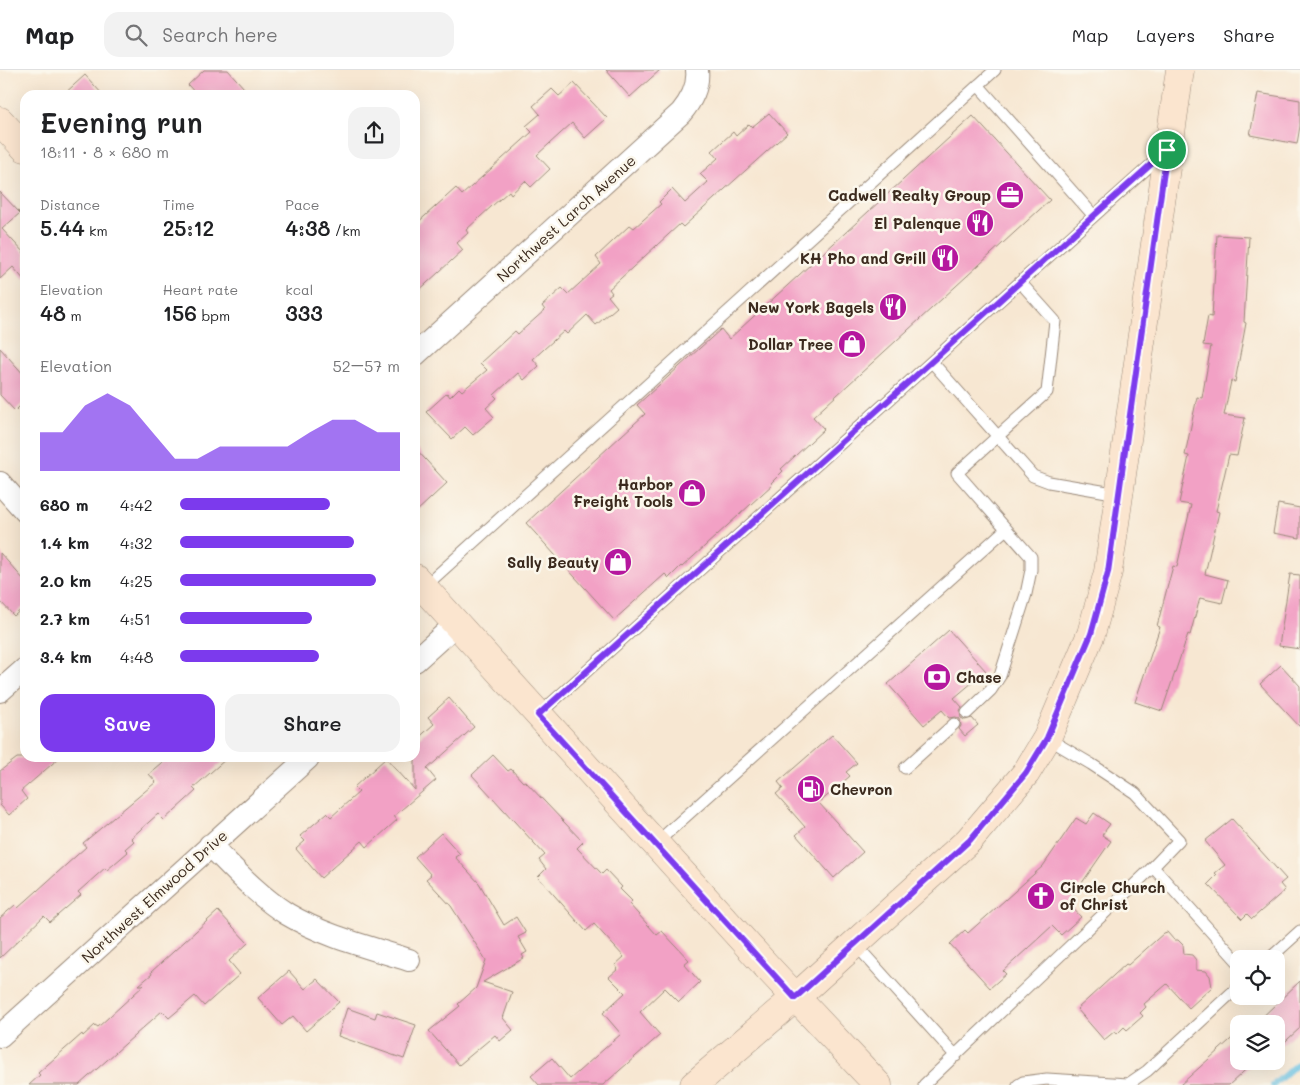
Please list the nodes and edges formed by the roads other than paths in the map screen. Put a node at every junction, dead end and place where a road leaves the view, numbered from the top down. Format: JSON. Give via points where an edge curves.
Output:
{"nodes":[{"id":1,"x":697,"y":70,"type":"edge"},
{"id":2,"x":996,"y":70,"type":"edge"},
{"id":3,"x":1180,"y":70,"type":"edge"},
{"id":4,"x":978,"y":85,"type":"junction"},
{"id":5,"x":1167,"y":150,"type":"junction"},
{"id":6,"x":1094,"y":216,"type":"junction"},
{"id":7,"x":1020,"y":282,"type":"junction"},
{"id":8,"x":420,"y":350,"type":"edge"},
{"id":9,"x":932,"y":362,"type":"junction"},
{"id":10,"x":998,"y":436,"type":"junction"},
{"id":11,"x":0,"y":483,"type":"edge"},
{"id":12,"x":1119,"y":494,"type":"junction"},
{"id":13,"x":20,"y":505,"type":"edge"},
{"id":14,"x":1006,"y":529,"type":"junction"},
{"id":15,"x":420,"y":582,"type":"edge"},
{"id":16,"x":420,"y":584,"type":"edge"},
{"id":17,"x":456,"y":625,"type":"junction"},
{"id":18,"x":420,"y":657,"type":"edge"},
{"id":19,"x":20,"y":673,"type":"edge"},
{"id":20,"x":0,"y":691,"type":"edge"},
{"id":21,"x":967,"y":713,"type":"dead end"},
{"id":22,"x":538,"y":715,"type":"junction"},
{"id":23,"x":954,"y":724,"type":"dead end"},
{"id":24,"x":1047,"y":738,"type":"junction"},
{"id":25,"x":303,"y":762,"type":"edge"},
{"id":26,"x":905,"y":768,"type":"dead end"},
{"id":27,"x":655,"y":844,"type":"junction"},
{"id":28,"x":210,"y":845,"type":"junction"},
{"id":29,"x":1153,"y":867,"type":"junction"},
{"id":30,"x":1300,"y":931,"type":"edge"},
{"id":31,"x":854,"y":944,"type":"junction"},
{"id":32,"x":1279,"y":950,"type":"edge"},
{"id":33,"x":1230,"y":953,"type":"edge"},
{"id":34,"x":409,"y":960,"type":"dead end"},
{"id":35,"x":1230,"y":994,"type":"edge"},
{"id":36,"x":795,"y":998,"type":"junction"},
{"id":37,"x":0,"y":1036,"type":"edge"},
{"id":38,"x":956,"y":1056,"type":"junction"},
{"id":39,"x":694,"y":1085,"type":"edge"},
{"id":40,"x":878,"y":1085,"type":"edge"},
{"id":41,"x":924,"y":1085,"type":"edge"},
{"id":42,"x":1018,"y":1085,"type":"edge"}],
"edges":[{"from":1,"to":8,"type":"street","name":"Northwest Larch Avenue","via":[[694,92],[681,113]]},
{"from":2,"to":4,"type":"lane"},
{"from":3,"to":5,"type":"main road"},
{"from":4,"to":6,"type":"lane"},
{"from":4,"to":15,"type":"lane"},
{"from":5,"to":6,"type":"lane"},
{"from":5,"to":12,"type":"main road"},
{"from":6,"to":7,"type":"lane"},
{"from":7,"to":9,"type":"lane"},
{"from":7,"to":10,"type":"lane","via":[[1055,321],[1047,392]]},
{"from":9,"to":10,"type":"lane"},
{"from":9,"to":22,"type":"lane"},
{"from":10,"to":12,"type":"lane","via":[[1040,480]]},
{"from":10,"to":14,"type":"lane","via":[[956,473]]},
{"from":11,"to":13,"type":"street"},
{"from":12,"to":24,"type":"main road","via":[[1108,572],[1091,634]]},
{"from":14,"to":21,"type":"lane","via":[[1031,557],[1026,594],[1000,676],[991,690]]},
{"from":14,"to":27,"type":"lane"},
{"from":16,"to":17,"type":"main road"},
{"from":17,"to":18,"type":"street"},
{"from":17,"to":22,"type":"main road"},
{"from":19,"to":20,"type":"street"},
{"from":22,"to":27,"type":"main road"},
{"from":23,"to":26,"type":"lane"},
{"from":24,"to":29,"type":"lane","via":[[1135,793],[1179,840]]},
{"from":24,"to":31,"type":"main road","via":[[1026,773],[970,840]]},
{"from":25,"to":28,"type":"street","name":"Northwest Elmwood Drive"},
{"from":27,"to":36,"type":"main road"},
{"from":28,"to":34,"type":"street","via":[[252,888],[286,913],[310,926]]},
{"from":28,"to":37,"type":"street","name":"Northwest Elmwood Drive"},
{"from":29,"to":33,"type":"lane"},
{"from":29,"to":38,"type":"lane"},
{"from":30,"to":32,"type":"lane"},
{"from":31,"to":36,"type":"main road"},
{"from":31,"to":38,"type":"lane"},
{"from":35,"to":42,"type":"lane","via":[[1147,1071],[1128,1084],[1047,1079]]},
{"from":36,"to":39,"type":"main road"},
{"from":36,"to":40,"type":"main road"},
{"from":38,"to":41,"type":"lane"}]}
